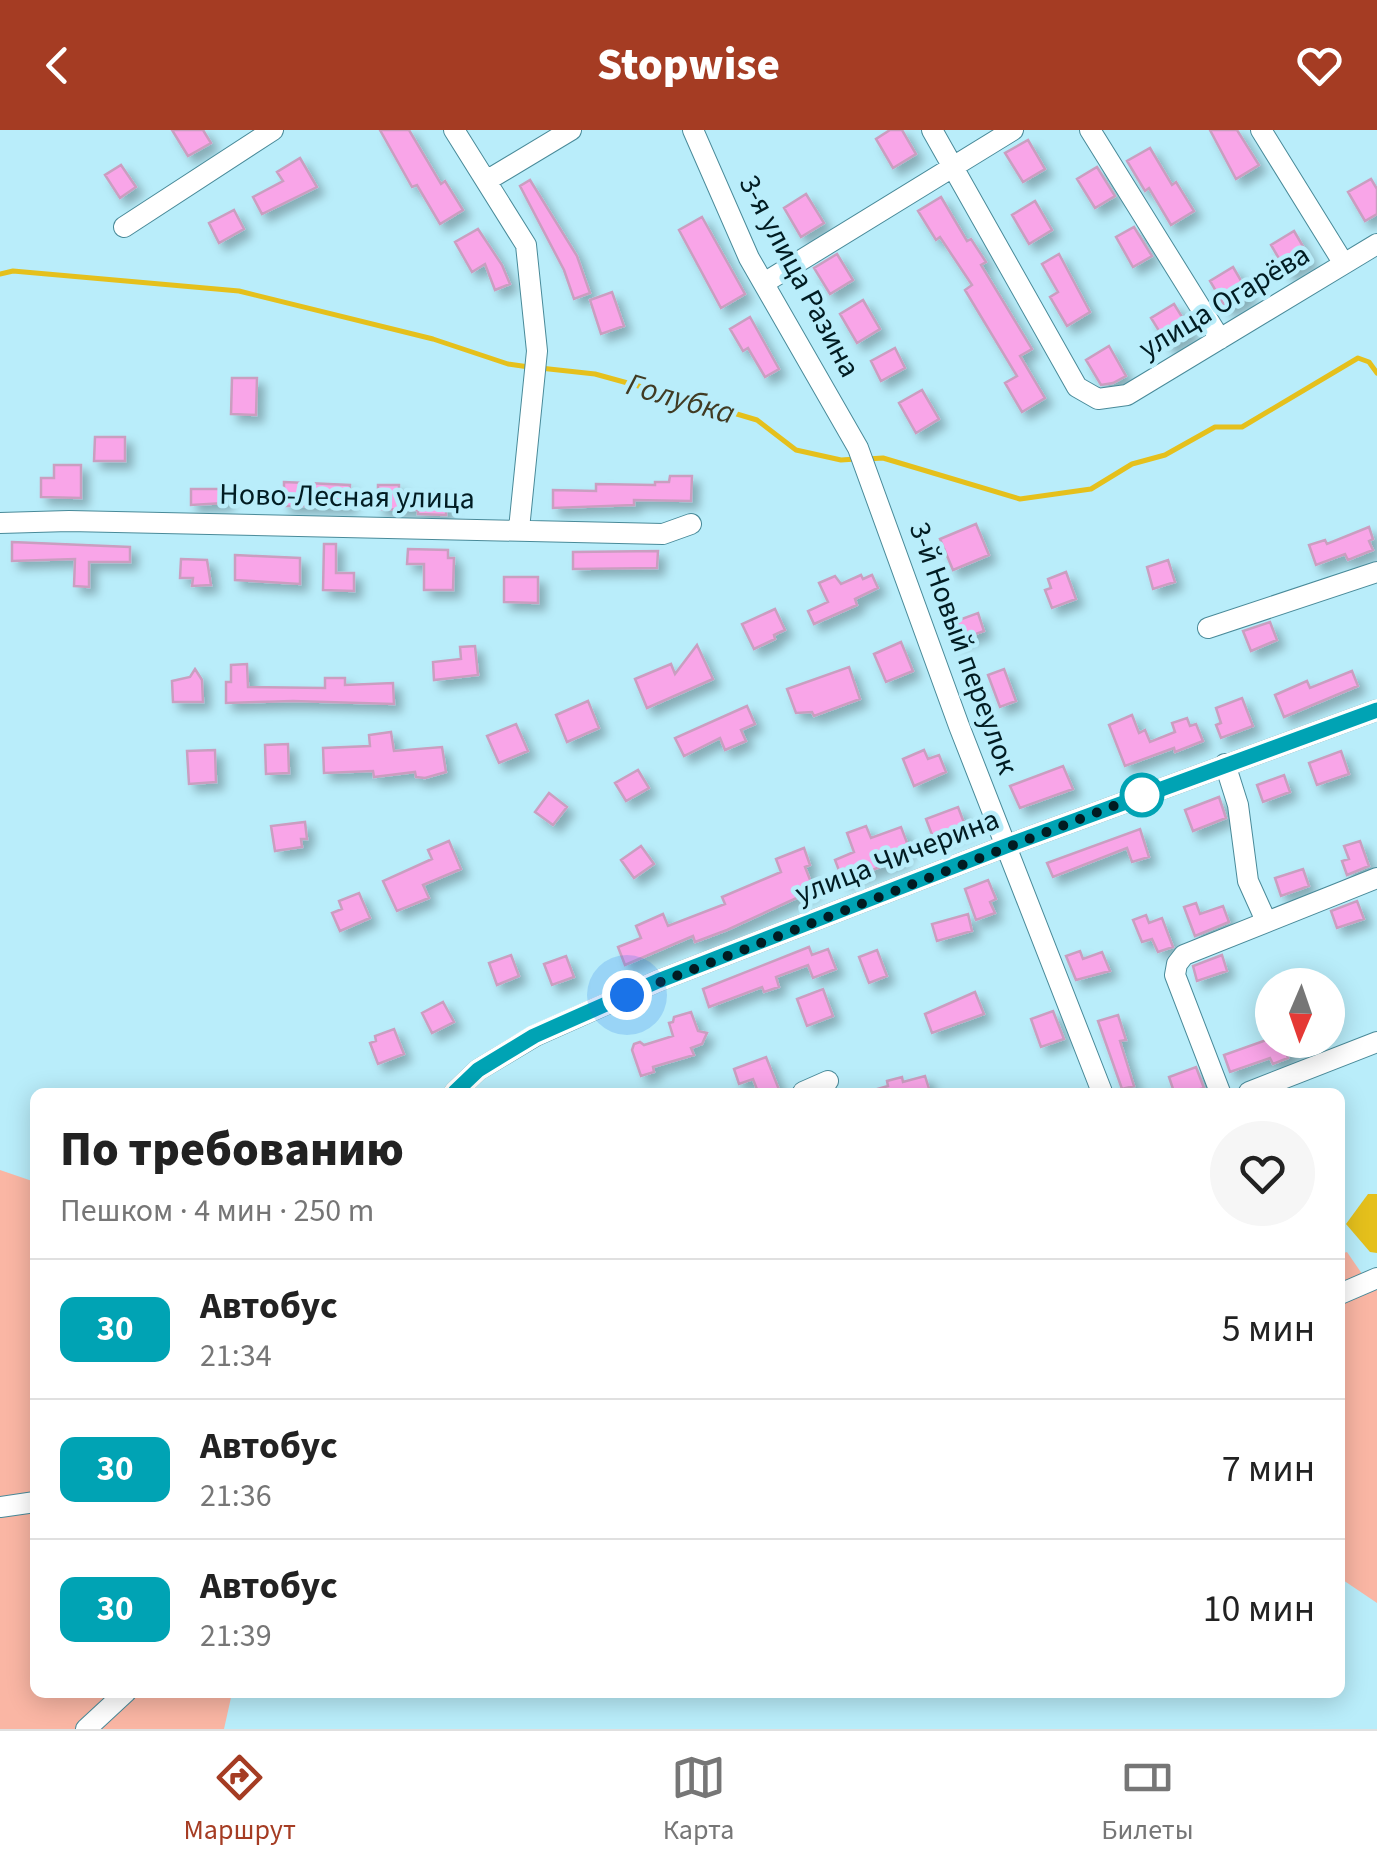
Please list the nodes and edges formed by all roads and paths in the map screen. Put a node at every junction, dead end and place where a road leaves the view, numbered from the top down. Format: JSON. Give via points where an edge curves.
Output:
{"nodes":[{"id":1,"x":272,"y":130,"type":"edge"},
{"id":2,"x":454,"y":130,"type":"edge"},
{"id":3,"x":571,"y":130,"type":"edge"},
{"id":4,"x":693,"y":130,"type":"edge"},
{"id":5,"x":932,"y":130,"type":"edge"},
{"id":6,"x":1014,"y":130,"type":"edge"},
{"id":7,"x":1090,"y":130,"type":"edge"},
{"id":8,"x":1261,"y":130,"type":"edge"},
{"id":9,"x":954,"y":167,"type":"junction"},
{"id":10,"x":486,"y":181,"type":"junction"},
{"id":11,"x":124,"y":227,"type":"dead end"},
{"id":12,"x":1377,"y":244,"type":"edge"},
{"id":13,"x":1344,"y":264,"type":"junction"},
{"id":14,"x":764,"y":283,"type":"junction"},
{"id":15,"x":1220,"y":339,"type":"junction"},
{"id":16,"x":858,"y":448,"type":"joint"},
{"id":17,"x":0,"y":523,"type":"edge"},
{"id":18,"x":691,"y":524,"type":"dead end"},
{"id":19,"x":520,"y":529,"type":"junction"},
{"id":20,"x":1377,"y":572,"type":"edge"},
{"id":21,"x":1208,"y":628,"type":"dead end"},
{"id":22,"x":1377,"y":710,"type":"edge"},
{"id":23,"x":1225,"y":764,"type":"junction"},
{"id":24,"x":1006,"y":846,"type":"junction"},
{"id":25,"x":1377,"y":878,"type":"edge"},
{"id":26,"x":1266,"y":921,"type":"junction"},
{"id":27,"x":1377,"y":1042,"type":"edge"},
{"id":28,"x":828,"y":1080,"type":"dead end"},
{"id":29,"x":459,"y":1088,"type":"edge"},
{"id":30,"x":811,"y":1088,"type":"edge"},
{"id":31,"x":1100,"y":1088,"type":"edge"},
{"id":32,"x":1218,"y":1088,"type":"edge"},
{"id":33,"x":1259,"y":1088,"type":"edge"},
{"id":34,"x":1377,"y":1278,"type":"edge"},
{"id":35,"x":1345,"y":1292,"type":"edge"},
{"id":36,"x":30,"y":1503,"type":"edge"},
{"id":37,"x":0,"y":1507,"type":"edge"},
{"id":38,"x":120,"y":1698,"type":"edge"},
{"id":39,"x":86,"y":1729,"type":"edge"}],
"edges":[{"from":1,"to":11,"type":"street"},
{"from":2,"to":10,"type":"street"},
{"from":3,"to":10,"type":"street"},
{"from":4,"to":14,"type":"street","name":"3-я улица Разина"},
{"from":5,"to":9,"type":"street"},
{"from":6,"to":9,"type":"street"},
{"from":7,"to":15,"type":"street"},
{"from":8,"to":13,"type":"street"},
{"from":9,"to":14,"type":"street"},
{"from":9,"to":15,"type":"street","name":"улица Огарёва","via":[[1077,387],[1098,399],[1127,395]]},
{"from":10,"to":19,"type":"street","via":[[526,245],[537,351]]},
{"from":12,"to":13,"type":"street","name":"улица Огарёва"},
{"from":13,"to":15,"type":"street","name":"улица Огарёва"},
{"from":14,"to":16,"type":"street","name":"3-я улица Разина"},
{"from":16,"to":24,"type":"street","name":"3-й Новый переулок"},
{"from":17,"to":19,"type":"street","name":"Ново-Лесная улица"},
{"from":18,"to":19,"type":"street","name":"Ново-Лесная улица","via":[[663,534]]},
{"from":20,"to":21,"type":"street"},
{"from":22,"to":23,"type":"street","name":"улица Чичерина"},
{"from":23,"to":24,"type":"street","name":"улица Чичерина"},
{"from":23,"to":26,"type":"street","via":[[1248,881]]},
{"from":24,"to":29,"type":"street","name":"улица Чичерина","via":[[658,981],[552,1028]]},
{"from":24,"to":31,"type":"street","name":"3-й Новый переулок"},
{"from":25,"to":26,"type":"street"},
{"from":26,"to":32,"type":"street","via":[[1184,955],[1177,964],[1175,975]]},
{"from":27,"to":33,"type":"street"},
{"from":28,"to":30,"type":"street"},
{"from":34,"to":35,"type":"street"},
{"from":36,"to":37,"type":"street"},
{"from":38,"to":39,"type":"street"}]}
